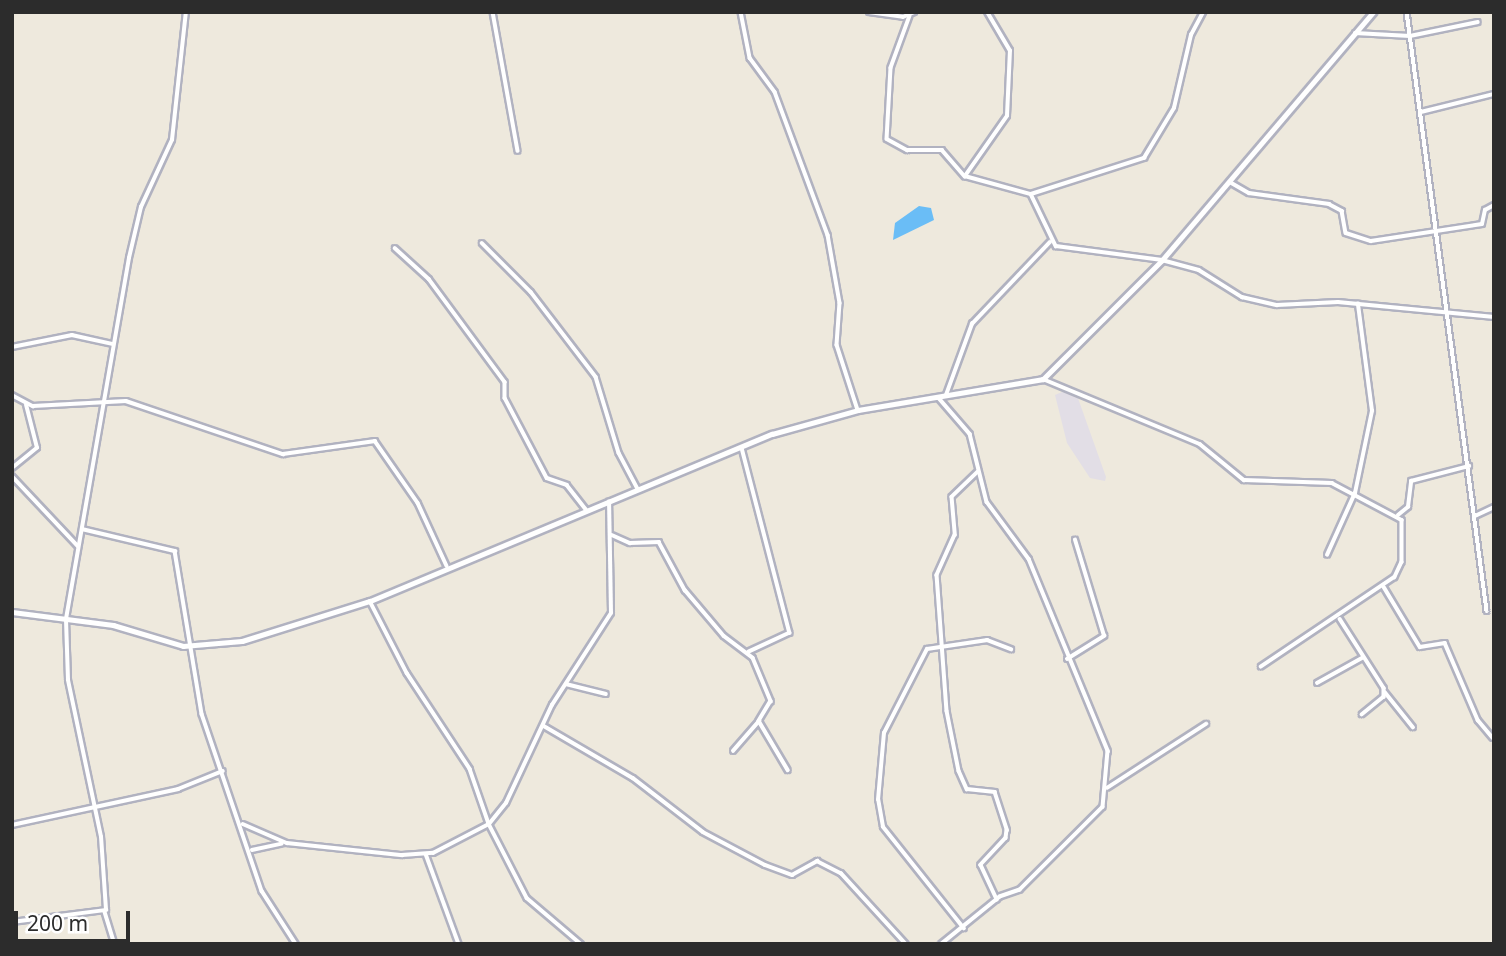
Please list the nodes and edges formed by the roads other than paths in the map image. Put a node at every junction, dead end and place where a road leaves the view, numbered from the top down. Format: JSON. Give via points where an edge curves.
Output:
{"nodes":[{"id":1,"x":186,"y":12,"type":"edge"},
{"id":2,"x":493,"y":12,"type":"edge"},
{"id":3,"x":741,"y":12,"type":"edge"},
{"id":4,"x":869,"y":12,"type":"edge"},
{"id":5,"x":914,"y":12,"type":"edge"},
{"id":6,"x":987,"y":12,"type":"edge"},
{"id":7,"x":1203,"y":12,"type":"edge"},
{"id":8,"x":1373,"y":12,"type":"edge"},
{"id":9,"x":1407,"y":12,"type":"edge"},
{"id":10,"x":910,"y":16,"type":"junction"},
{"id":11,"x":1478,"y":22,"type":"dead end"},
{"id":12,"x":1353,"y":33,"type":"junction"},
{"id":13,"x":1410,"y":36,"type":"junction"},
{"id":14,"x":1494,"y":94,"type":"edge"},
{"id":15,"x":1421,"y":113,"type":"junction"},
{"id":16,"x":518,"y":151,"type":"dead end"},
{"id":17,"x":965,"y":176,"type":"junction"},
{"id":18,"x":1230,"y":182,"type":"junction"},
{"id":19,"x":1031,"y":194,"type":"junction"},
{"id":20,"x":1494,"y":205,"type":"edge"},
{"id":21,"x":1438,"y":230,"type":"junction"},
{"id":22,"x":1050,"y":242,"type":"junction"},
{"id":23,"x":482,"y":243,"type":"dead end"},
{"id":24,"x":396,"y":248,"type":"dead end"},
{"id":25,"x":1162,"y":260,"type":"junction"},
{"id":26,"x":1359,"y":304,"type":"junction"},
{"id":27,"x":1448,"y":312,"type":"junction"},
{"id":28,"x":1494,"y":317,"type":"edge"},
{"id":29,"x":113,"y":344,"type":"junction"},
{"id":30,"x":12,"y":347,"type":"edge"},
{"id":31,"x":1043,"y":379,"type":"junction"},
{"id":32,"x":12,"y":395,"type":"edge"},
{"id":33,"x":946,"y":395,"type":"junction"},
{"id":34,"x":937,"y":396,"type":"junction"},
{"id":35,"x":101,"y":404,"type":"junction"},
{"id":36,"x":26,"y":405,"type":"junction"},
{"id":37,"x":858,"y":410,"type":"junction"},
{"id":38,"x":742,"y":447,"type":"junction"},
{"id":39,"x":1469,"y":466,"type":"junction"},
{"id":40,"x":12,"y":468,"type":"edge"},
{"id":41,"x":978,"y":472,"type":"junction"},
{"id":42,"x":12,"y":476,"type":"edge"},
{"id":43,"x":639,"y":491,"type":"junction"},
{"id":44,"x":1356,"y":493,"type":"junction"},
{"id":45,"x":609,"y":502,"type":"junction"},
{"id":46,"x":1494,"y":507,"type":"edge"},
{"id":47,"x":586,"y":509,"type":"junction"},
{"id":48,"x":1398,"y":515,"type":"junction"},
{"id":49,"x":1475,"y":516,"type":"junction"},
{"id":50,"x":81,"y":529,"type":"junction"},
{"id":51,"x":611,"y":535,"type":"junction"},
{"id":52,"x":1075,"y":540,"type":"dead end"},
{"id":53,"x":78,"y":546,"type":"junction"},
{"id":54,"x":1327,"y":555,"type":"dead end"},
{"id":55,"x":447,"y":566,"type":"junction"},
{"id":56,"x":1384,"y":587,"type":"junction"},
{"id":57,"x":370,"y":601,"type":"junction"},
{"id":58,"x":1487,"y":611,"type":"dead end"},
{"id":59,"x":12,"y":612,"type":"edge"},
{"id":60,"x":66,"y":619,"type":"junction"},
{"id":61,"x":1340,"y":620,"type":"junction"},
{"id":62,"x":192,"y":646,"type":"junction"},
{"id":63,"x":946,"y":648,"type":"junction"},
{"id":64,"x":1011,"y":649,"type":"dead end"},
{"id":65,"x":749,"y":652,"type":"junction"},
{"id":66,"x":1362,"y":658,"type":"junction"},
{"id":67,"x":1067,"y":659,"type":"junction"},
{"id":68,"x":1261,"y":667,"type":"dead end"},
{"id":69,"x":1317,"y":683,"type":"dead end"},
{"id":70,"x":566,"y":684,"type":"junction"},
{"id":71,"x":1385,"y":692,"type":"junction"},
{"id":72,"x":606,"y":694,"type":"dead end"},
{"id":73,"x":1362,"y":715,"type":"dead end"},
{"id":74,"x":759,"y":721,"type":"junction"},
{"id":75,"x":1206,"y":724,"type":"dead end"},
{"id":76,"x":544,"y":726,"type":"junction"},
{"id":77,"x":1413,"y":727,"type":"dead end"},
{"id":78,"x":1493,"y":738,"type":"edge"},
{"id":79,"x":733,"y":751,"type":"dead end"},
{"id":80,"x":788,"y":770,"type":"dead end"},
{"id":81,"x":224,"y":771,"type":"junction"},
{"id":82,"x":1107,"y":788,"type":"junction"},
{"id":83,"x":93,"y":808,"type":"junction"},
{"id":84,"x":243,"y":824,"type":"junction"},
{"id":85,"x":489,"y":824,"type":"junction"},
{"id":86,"x":12,"y":825,"type":"edge"},
{"id":87,"x":287,"y":843,"type":"junction"},
{"id":88,"x":252,"y":850,"type":"junction"},
{"id":89,"x":426,"y":854,"type":"junction"},
{"id":90,"x":997,"y":900,"type":"junction"},
{"id":91,"x":105,"y":912,"type":"junction"},
{"id":92,"x":12,"y":922,"type":"edge"},
{"id":93,"x":964,"y":929,"type":"junction"},
{"id":94,"x":115,"y":944,"type":"edge"},
{"id":95,"x":296,"y":944,"type":"edge"},
{"id":96,"x":459,"y":944,"type":"edge"},
{"id":97,"x":581,"y":944,"type":"edge"},
{"id":98,"x":906,"y":944,"type":"edge"},
{"id":99,"x":942,"y":944,"type":"edge"}],
"edges":[{"from":1,"to":29,"type":"street","via":[[172,140],[141,207]]},
{"from":2,"to":16,"type":"street"},
{"from":3,"to":37,"type":"street","via":[[750,58],[778,100],[786,137],[807,166],[828,235],[830,273],[840,303],[837,345]]},
{"from":4,"to":10,"type":"street"},
{"from":5,"to":10,"type":"street"},
{"from":6,"to":17,"type":"street","via":[[1010,51],[1007,117]]},
{"from":7,"to":19,"type":"street","via":[[1191,35],[1174,108],[1144,158]]},
{"from":8,"to":12,"type":"street"},
{"from":9,"to":13,"type":"street"},
{"from":10,"to":17,"type":"street","via":[[891,68],[887,139],[907,150],[942,150]]},
{"from":11,"to":13,"type":"street"},
{"from":12,"to":13,"type":"street"},
{"from":12,"to":18,"type":"street"},
{"from":13,"to":15,"type":"street"},
{"from":14,"to":15,"type":"street"},
{"from":15,"to":21,"type":"street"},
{"from":17,"to":19,"type":"street"},
{"from":18,"to":21,"type":"street","via":[[1249,193],[1329,204],[1342,211],[1346,233],[1363,240]]},
{"from":18,"to":25,"type":"street"},
{"from":19,"to":22,"type":"street","via":[[1048,221]]},
{"from":20,"to":21,"type":"street","via":[[1485,210],[1482,224]]},
{"from":21,"to":27,"type":"street"},
{"from":22,"to":25,"type":"street","via":[[1084,253]]},
{"from":22,"to":33,"type":"street","via":[[972,324]]},
{"from":23,"to":43,"type":"street","via":[[563,331],[601,385],[619,453]]},
{"from":24,"to":47,"type":"street","via":[[429,279],[505,382],[505,398],[547,478],[567,485]]},
{"from":25,"to":26,"type":"street","via":[[1199,270],[1254,301]]},
{"from":25,"to":31,"type":"street"},
{"from":26,"to":27,"type":"street"},
{"from":26,"to":44,"type":"street","via":[[1372,411]]},
{"from":27,"to":28,"type":"street"},
{"from":27,"to":39,"type":"street"},
{"from":29,"to":30,"type":"street","via":[[72,335]]},
{"from":29,"to":35,"type":"street"},
{"from":31,"to":33,"type":"street"},
{"from":31,"to":44,"type":"street","via":[[1200,444],[1244,480],[1318,481]]},
{"from":32,"to":36,"type":"street"},
{"from":33,"to":34,"type":"street"},
{"from":34,"to":37,"type":"street"},
{"from":34,"to":41,"type":"street","via":[[970,435]]},
{"from":35,"to":36,"type":"street"},
{"from":35,"to":50,"type":"street"},
{"from":35,"to":55,"type":"street","via":[[134,403],[283,454],[375,441],[418,503]]},
{"from":36,"to":40,"type":"street","via":[[37,448]]},
{"from":37,"to":38,"type":"street"},
{"from":38,"to":43,"type":"street"},
{"from":38,"to":65,"type":"street","via":[[790,633]]},
{"from":39,"to":48,"type":"street","via":[[1411,481],[1408,507]]},
{"from":39,"to":49,"type":"street"},
{"from":41,"to":63,"type":"street","via":[[952,497],[955,535],[937,566]]},
{"from":41,"to":67,"type":"street","via":[[987,502],[1029,559]]},
{"from":42,"to":53,"type":"street"},
{"from":43,"to":45,"type":"street"},
{"from":44,"to":48,"type":"street"},
{"from":44,"to":54,"type":"street"},
{"from":45,"to":47,"type":"street"},
{"from":45,"to":51,"type":"street"},
{"from":46,"to":49,"type":"street"},
{"from":47,"to":55,"type":"street"},
{"from":48,"to":56,"type":"street","via":[[1402,562]]},
{"from":49,"to":58,"type":"street"},
{"from":50,"to":53,"type":"street"},
{"from":50,"to":62,"type":"street","via":[[175,551]]},
{"from":51,"to":65,"type":"street","via":[[630,543],[659,542],[685,590],[724,636]]},
{"from":51,"to":70,"type":"street","via":[[611,613]]},
{"from":52,"to":67,"type":"street","via":[[1104,636]]},
{"from":53,"to":60,"type":"street"},
{"from":55,"to":57,"type":"street"},
{"from":56,"to":61,"type":"street"},
{"from":56,"to":78,"type":"street","via":[[1420,648],[1445,643],[1478,720]]},
{"from":57,"to":62,"type":"street","via":[[242,642]]},
{"from":57,"to":85,"type":"street","via":[[407,673],[460,750]]},
{"from":59,"to":60,"type":"street"},
{"from":60,"to":62,"type":"street"},
{"from":60,"to":83,"type":"street","via":[[76,735]]},
{"from":61,"to":66,"type":"street"},
{"from":61,"to":68,"type":"street"},
{"from":62,"to":81,"type":"street","via":[[202,714]]},
{"from":63,"to":64,"type":"street","via":[[991,640]]},
{"from":63,"to":90,"type":"street","via":[[947,711],[960,771],[967,789],[995,792],[1007,830],[1006,838],[981,865]]},
{"from":63,"to":93,"type":"street","via":[[923,654],[885,729],[878,807],[890,840]]},
{"from":65,"to":74,"type":"street","via":[[771,701]]},
{"from":66,"to":69,"type":"street"},
{"from":66,"to":71,"type":"street"},
{"from":67,"to":82,"type":"street","via":[[1105,733]]},
{"from":70,"to":72,"type":"street"},
{"from":70,"to":76,"type":"street"},
{"from":71,"to":73,"type":"street"},
{"from":71,"to":77,"type":"street"},
{"from":74,"to":79,"type":"street"},
{"from":74,"to":80,"type":"street"},
{"from":75,"to":82,"type":"street"},
{"from":76,"to":85,"type":"street"},
{"from":76,"to":98,"type":"street","via":[[758,861],[792,876],[815,861],[841,873]]},
{"from":81,"to":83,"type":"street","via":[[178,789]]},
{"from":81,"to":84,"type":"street"},
{"from":82,"to":90,"type":"street","via":[[1099,811],[1020,890]]},
{"from":83,"to":86,"type":"street"},
{"from":83,"to":91,"type":"street"},
{"from":84,"to":87,"type":"street"},
{"from":84,"to":88,"type":"street"},
{"from":85,"to":89,"type":"street"},
{"from":85,"to":97,"type":"street","via":[[527,898]]},
{"from":87,"to":88,"type":"street"},
{"from":87,"to":89,"type":"street"},
{"from":88,"to":95,"type":"street","via":[[262,891]]},
{"from":89,"to":96,"type":"street"},
{"from":90,"to":93,"type":"street"},
{"from":91,"to":92,"type":"street"},
{"from":91,"to":94,"type":"street"},
{"from":93,"to":99,"type":"street"}]}
